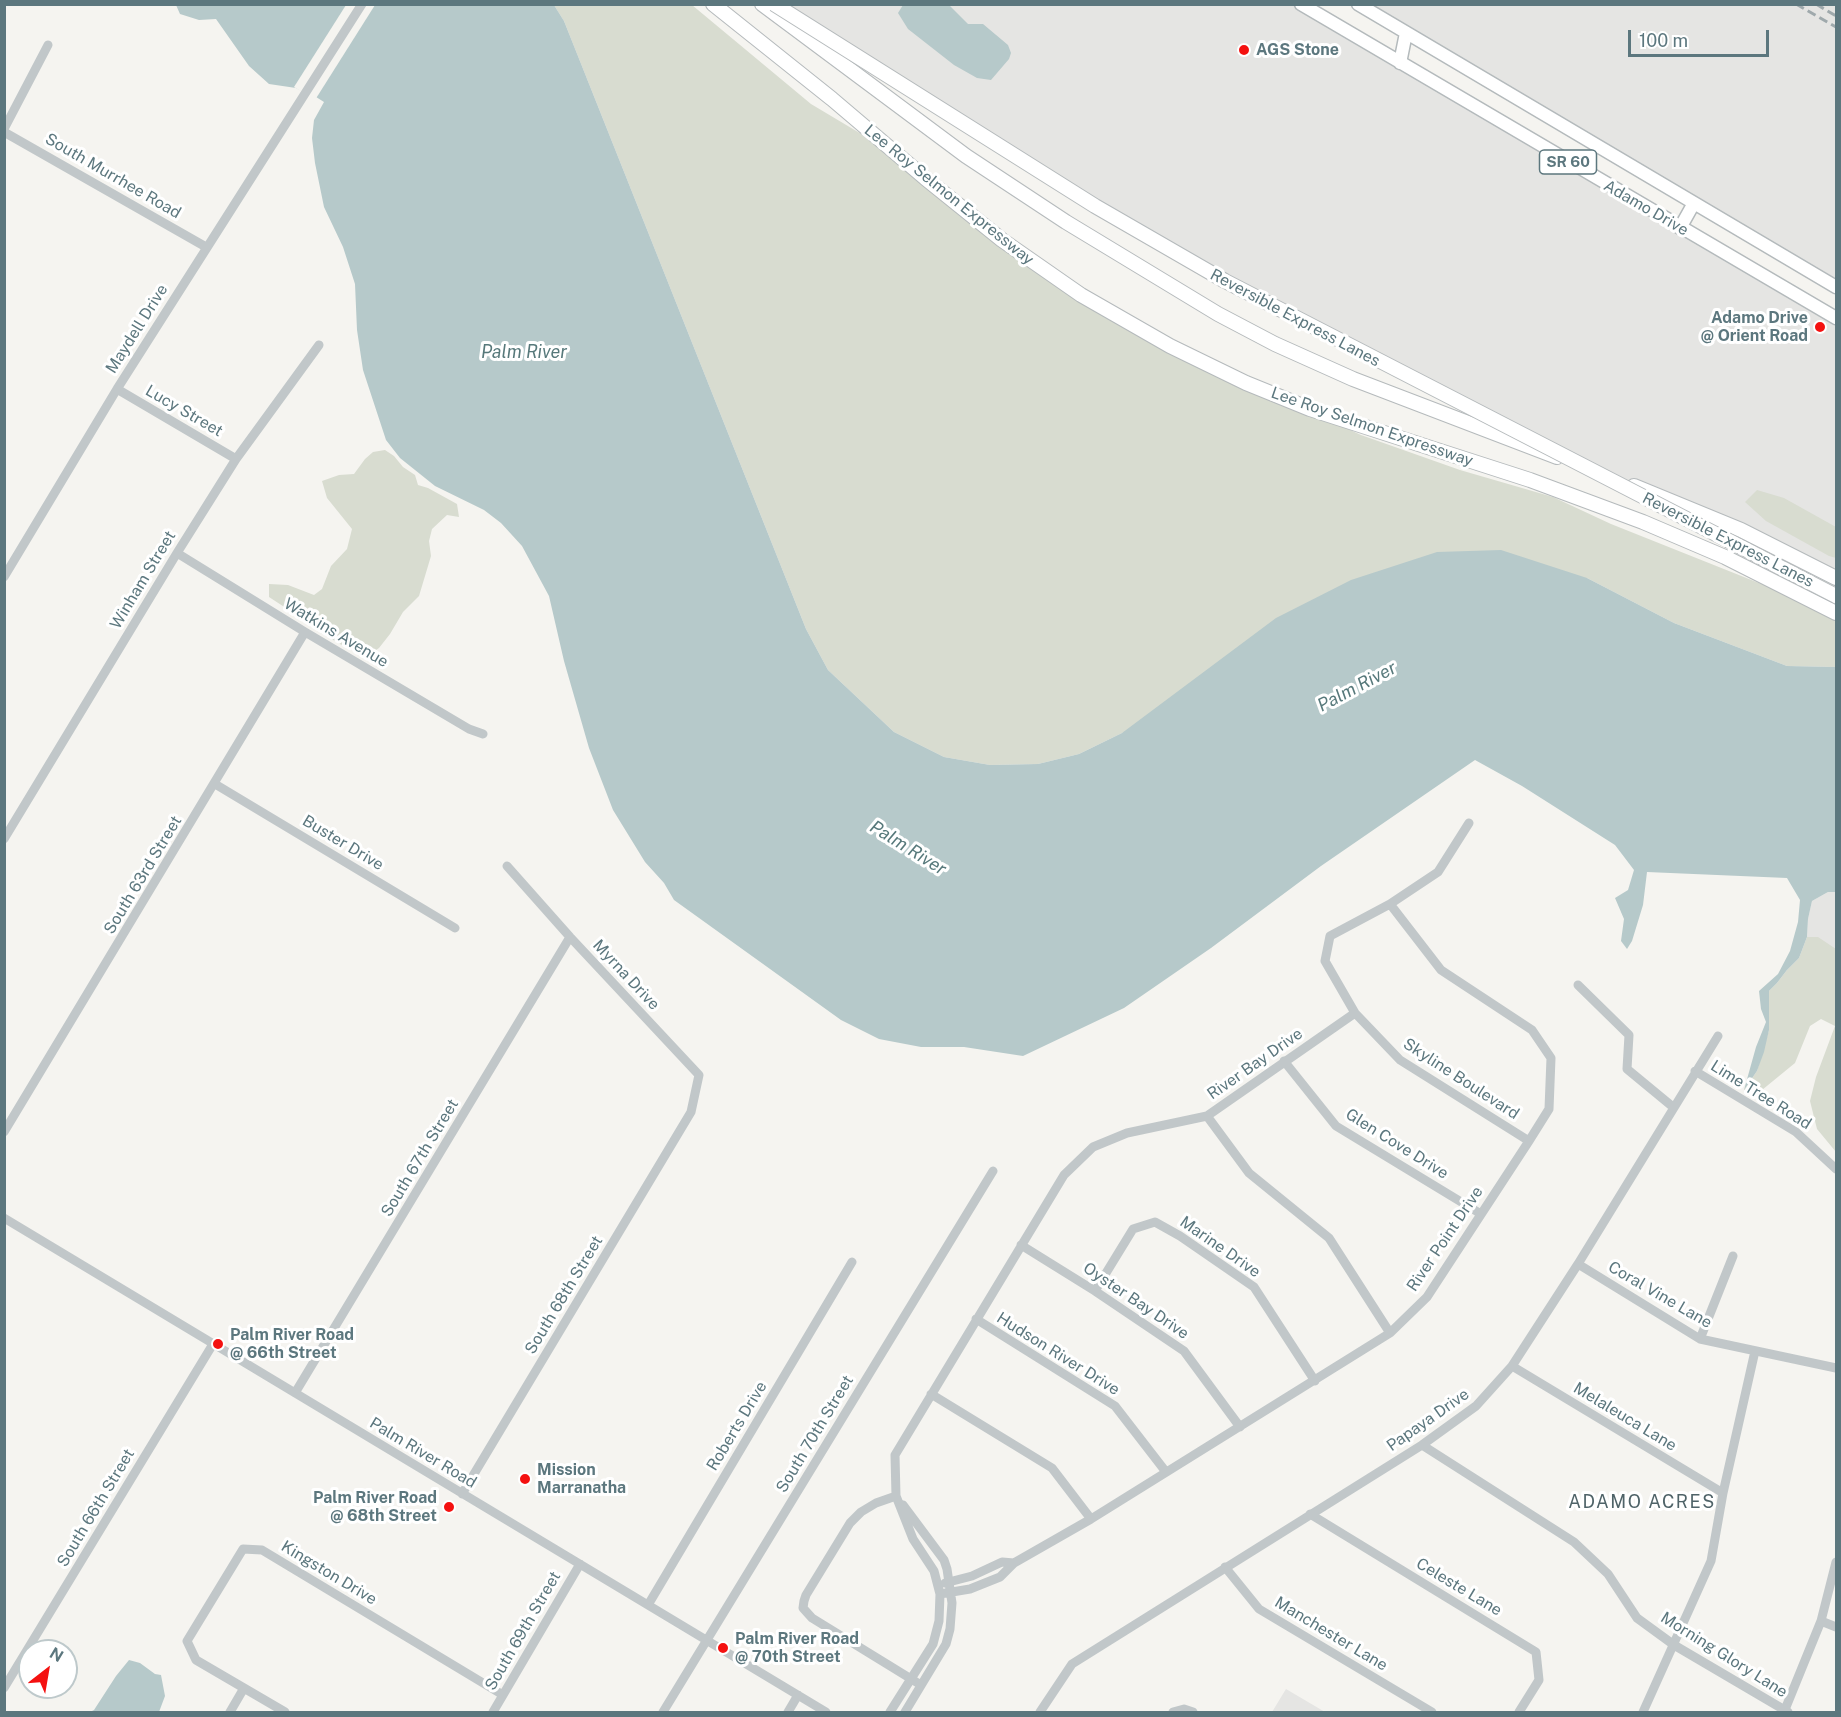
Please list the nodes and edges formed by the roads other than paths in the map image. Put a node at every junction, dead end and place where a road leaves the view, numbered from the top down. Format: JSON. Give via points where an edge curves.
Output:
{"nodes":[{"id":1,"x":362,"y":4,"type":"edge"},
{"id":2,"x":713,"y":4,"type":"edge"},
{"id":3,"x":762,"y":4,"type":"edge"},
{"id":4,"x":774,"y":4,"type":"edge"},
{"id":5,"x":1301,"y":4,"type":"edge"},
{"id":6,"x":1358,"y":4,"type":"edge"},
{"id":7,"x":1406,"y":33,"type":"junction"},
{"id":8,"x":48,"y":45,"type":"dead end"},
{"id":9,"x":1400,"y":63,"type":"junction"},
{"id":10,"x":4,"y":130,"type":"edge"},
{"id":11,"x":1694,"y":203,"type":"junction"},
{"id":12,"x":1680,"y":228,"type":"junction"},
{"id":13,"x":206,"y":247,"type":"junction"},
{"id":14,"x":1833,"y":283,"type":"edge"},
{"id":15,"x":1836,"y":318,"type":"edge"},
{"id":16,"x":319,"y":345,"type":"dead end"},
{"id":17,"x":117,"y":389,"type":"junction"},
{"id":18,"x":236,"y":459,"type":"junction"},
{"id":19,"x":177,"y":553,"type":"junction"},
{"id":20,"x":4,"y":577,"type":"edge"},
{"id":21,"x":1836,"y":578,"type":"edge"},
{"id":22,"x":1836,"y":596,"type":"edge"},
{"id":23,"x":1836,"y":613,"type":"edge"},
{"id":24,"x":305,"y":632,"type":"junction"},
{"id":25,"x":483,"y":734,"type":"dead end"},
{"id":26,"x":215,"y":784,"type":"junction"},
{"id":27,"x":1469,"y":823,"type":"dead end"},
{"id":28,"x":4,"y":839,"type":"edge"},
{"id":29,"x":507,"y":866,"type":"dead end"},
{"id":30,"x":1390,"y":904,"type":"junction"},
{"id":31,"x":455,"y":928,"type":"dead end"},
{"id":32,"x":570,"y":937,"type":"junction"},
{"id":33,"x":1578,"y":985,"type":"dead end"},
{"id":34,"x":1355,"y":1013,"type":"junction"},
{"id":35,"x":1718,"y":1036,"type":"dead end"},
{"id":36,"x":1284,"y":1061,"type":"junction"},
{"id":37,"x":1695,"y":1071,"type":"junction"},
{"id":38,"x":1673,"y":1107,"type":"junction"},
{"id":39,"x":692,"y":1112,"type":"joint"},
{"id":40,"x":1207,"y":1116,"type":"junction"},
{"id":41,"x":4,"y":1132,"type":"edge"},
{"id":42,"x":1529,"y":1141,"type":"junction"},
{"id":43,"x":1836,"y":1169,"type":"edge"},
{"id":44,"x":993,"y":1171,"type":"dead end"},
{"id":45,"x":1480,"y":1214,"type":"junction"},
{"id":46,"x":4,"y":1218,"type":"edge"},
{"id":47,"x":1022,"y":1245,"type":"junction"},
{"id":48,"x":1733,"y":1256,"type":"dead end"},
{"id":49,"x":852,"y":1262,"type":"dead end"},
{"id":50,"x":1578,"y":1264,"type":"junction"},
{"id":51,"x":1095,"y":1291,"type":"junction"},
{"id":52,"x":976,"y":1319,"type":"junction"},
{"id":53,"x":1390,"y":1333,"type":"junction"},
{"id":54,"x":1700,"y":1339,"type":"junction"},
{"id":55,"x":213,"y":1344,"type":"junction"},
{"id":56,"x":1755,"y":1351,"type":"junction"},
{"id":57,"x":1512,"y":1366,"type":"junction"},
{"id":58,"x":1836,"y":1368,"type":"edge"},
{"id":59,"x":1315,"y":1381,"type":"junction"},
{"id":60,"x":295,"y":1393,"type":"junction"},
{"id":61,"x":931,"y":1394,"type":"junction"},
{"id":62,"x":1240,"y":1427,"type":"junction"},
{"id":63,"x":1422,"y":1445,"type":"junction"},
{"id":64,"x":1166,"y":1472,"type":"junction"},
{"id":65,"x":1723,"y":1493,"type":"junction"},
{"id":66,"x":462,"y":1494,"type":"junction"},
{"id":67,"x":896,"y":1496,"type":"junction"},
{"id":68,"x":1310,"y":1514,"type":"junction"},
{"id":69,"x":1091,"y":1519,"type":"junction"},
{"id":70,"x":1836,"y":1562,"type":"edge"},
{"id":71,"x":1014,"y":1563,"type":"junction"},
{"id":72,"x":580,"y":1564,"type":"junction"},
{"id":73,"x":1225,"y":1567,"type":"junction"},
{"id":74,"x":950,"y":1581,"type":"junction"},
{"id":75,"x":939,"y":1589,"type":"junction"},
{"id":76,"x":951,"y":1592,"type":"junction"},
{"id":77,"x":648,"y":1605,"type":"junction"},
{"id":78,"x":1821,"y":1621,"type":"junction"},
{"id":79,"x":1836,"y":1627,"type":"edge"},
{"id":80,"x":707,"y":1640,"type":"junction"},
{"id":81,"x":1674,"y":1645,"type":"junction"},
{"id":82,"x":911,"y":1679,"type":"junction"},
{"id":83,"x":921,"y":1686,"type":"junction"},
{"id":84,"x":4,"y":1688,"type":"edge"},
{"id":85,"x":244,"y":1688,"type":"junction"},
{"id":86,"x":503,"y":1695,"type":"junction"},
{"id":87,"x":798,"y":1695,"type":"junction"},
{"id":88,"x":1786,"y":1712,"type":"edge"},
{"id":89,"x":230,"y":1713,"type":"edge"},
{"id":90,"x":285,"y":1713,"type":"edge"},
{"id":91,"x":493,"y":1713,"type":"edge"},
{"id":92,"x":663,"y":1713,"type":"edge"},
{"id":93,"x":788,"y":1713,"type":"edge"},
{"id":94,"x":826,"y":1713,"type":"edge"},
{"id":95,"x":890,"y":1713,"type":"edge"},
{"id":96,"x":905,"y":1713,"type":"edge"},
{"id":97,"x":1040,"y":1713,"type":"edge"},
{"id":98,"x":1173,"y":1713,"type":"edge"},
{"id":99,"x":1193,"y":1713,"type":"edge"},
{"id":100,"x":1432,"y":1713,"type":"edge"},
{"id":101,"x":1519,"y":1713,"type":"edge"},
{"id":102,"x":1643,"y":1713,"type":"edge"}],
"edges":[{"from":1,"to":13,"type":"street","name":"Maydell Drive"},
{"from":2,"to":23,"type":"highway","name":"Lee Roy Selmon Expressway","via":[[1002,240],[1081,295],[1170,346],[1318,412],[1540,483],[1643,522],[1725,557]]},
{"from":3,"to":21,"type":"highway","name":"Lee Roy Selmon Expressway","via":[[995,176],[1246,329],[1383,392],[1741,530]]},
{"from":4,"to":22,"type":"highway","name":"Reversible Express Lanes","bridge":true,"via":[[1095,206],[1200,267]]},
{"from":5,"to":9,"type":"main road","name":"Adamo Drive","number":"SR 60"},
{"from":6,"to":7,"type":"main road","name":"Adamo Drive","number":"SR 60"},
{"from":7,"to":9,"type":"main road"},
{"from":7,"to":11,"type":"main road","name":"Adamo Drive","number":"SR 60"},
{"from":8,"to":10,"type":"street"},
{"from":9,"to":12,"type":"main road","name":"Adamo Drive","number":"SR 60"},
{"from":10,"to":13,"type":"street","name":"South Murrhee Road"},
{"from":11,"to":12,"type":"main road"},
{"from":11,"to":14,"type":"main road","name":"Adamo Drive","number":"SR 60"},
{"from":12,"to":15,"type":"main road","name":"Adamo Drive","number":"SR 60"},
{"from":13,"to":17,"type":"street","name":"Maydell Drive"},
{"from":16,"to":18,"type":"street","name":"Winham Street"},
{"from":17,"to":18,"type":"street","name":"Lucy Street"},
{"from":17,"to":20,"type":"street","name":"Maydell Drive"},
{"from":18,"to":19,"type":"street","name":"Winham Street"},
{"from":19,"to":24,"type":"street","name":"Watkins Avenue"},
{"from":19,"to":28,"type":"street","name":"Winham Street"},
{"from":24,"to":25,"type":"street","name":"Watkins Avenue"},
{"from":24,"to":26,"type":"street","name":"South 63rd Street"},
{"from":26,"to":31,"type":"street","name":"Buster Drive"},
{"from":26,"to":41,"type":"street","name":"South 63rd Street"},
{"from":27,"to":30,"type":"street","via":[[1438,872]]},
{"from":29,"to":32,"type":"street","name":"Myrna Drive"},
{"from":30,"to":34,"type":"street","via":[[1330,936],[1325,961]]},
{"from":30,"to":42,"type":"street","name":"River Point Drive","via":[[1441,970],[1532,1030],[1551,1058],[1549,1109]]},
{"from":32,"to":39,"type":"street","name":"Myrna Drive","via":[[699,1075]]},
{"from":32,"to":60,"type":"street","name":"South 67th Street"},
{"from":33,"to":38,"type":"street","via":[[1629,1035],[1627,1069]]},
{"from":34,"to":36,"type":"street","name":"River Bay Drive"},
{"from":34,"to":42,"type":"street","name":"Skyline Boulevard","via":[[1400,1060]]},
{"from":35,"to":37,"type":"street","name":"Papaya Drive"},
{"from":36,"to":40,"type":"street","name":"River Bay Drive"},
{"from":36,"to":45,"type":"street","name":"Glen Cove Drive","via":[[1336,1126]]},
{"from":37,"to":38,"type":"street","name":"Papaya Drive"},
{"from":37,"to":43,"type":"street","name":"Lime Tree Road","via":[[1796,1132]]},
{"from":38,"to":50,"type":"street","name":"Papaya Drive"},
{"from":39,"to":66,"type":"street","name":"South 68th Street"},
{"from":40,"to":47,"type":"street","name":"River Bay Drive","via":[[1127,1133],[1092,1147],[1064,1175]]},
{"from":40,"to":53,"type":"street","via":[[1249,1173],[1329,1238]]},
{"from":42,"to":45,"type":"street","name":"River Point Drive"},
{"from":44,"to":80,"type":"street","name":"South 70th Street"},
{"from":45,"to":53,"type":"street","name":"River Point Drive","via":[[1427,1297]]},
{"from":46,"to":55,"type":"street","name":"Palm River Road"},
{"from":47,"to":51,"type":"street","name":"Oyster Bay Drive"},
{"from":47,"to":52,"type":"street","name":"River Bay Drive"},
{"from":48,"to":54,"type":"street"},
{"from":49,"to":77,"type":"street","name":"Roberts Drive"},
{"from":50,"to":54,"type":"street","name":"Coral Vine Lane"},
{"from":50,"to":57,"type":"street","name":"Papaya Drive"},
{"from":51,"to":59,"type":"street","name":"Marine Drive","via":[[1133,1229],[1155,1222],[1254,1287]]},
{"from":51,"to":62,"type":"street","name":"Oyster Bay Drive","via":[[1184,1351]]},
{"from":52,"to":61,"type":"street","name":"River Bay Drive"},
{"from":52,"to":64,"type":"street","name":"Hudson River Drive","via":[[1115,1406]]},
{"from":53,"to":59,"type":"street","name":"River Point Drive"},
{"from":54,"to":56,"type":"street","name":"Coral Vine Lane"},
{"from":55,"to":60,"type":"street","name":"Palm River Road"},
{"from":55,"to":84,"type":"street","name":"South 66th Street"},
{"from":56,"to":58,"type":"street","name":"Coral Vine Lane"},
{"from":56,"to":65,"type":"street"},
{"from":57,"to":63,"type":"street","name":"Papaya Drive","via":[[1476,1406]]},
{"from":57,"to":65,"type":"street","name":"Melaleuca Lane"},
{"from":59,"to":62,"type":"street","name":"River Point Drive"},
{"from":60,"to":66,"type":"street","name":"Palm River Road"},
{"from":61,"to":67,"type":"street","name":"River Bay Drive","via":[[895,1455]]},
{"from":61,"to":69,"type":"street","via":[[1052,1468]]},
{"from":62,"to":64,"type":"street","name":"River Point Drive"},
{"from":63,"to":68,"type":"street","name":"Papaya Drive"},
{"from":63,"to":81,"type":"street","name":"Morning Glory Lane","via":[[1574,1542],[1608,1574],[1638,1618]]},
{"from":64,"to":69,"type":"street","name":"River Point Drive"},
{"from":65,"to":81,"type":"street","via":[[1711,1561]]},
{"from":66,"to":72,"type":"street","name":"Palm River Road"},
{"from":67,"to":74,"type":"street","via":[[944,1560]]},
{"from":67,"to":75,"type":"street","name":"River Bay Drive","via":[[913,1539],[934,1571]]},
{"from":67,"to":82,"type":"street","via":[[876,1503],[850,1523],[806,1595],[803,1608],[812,1618]]},
{"from":68,"to":73,"type":"street","name":"Papaya Drive"},
{"from":68,"to":101,"type":"street","name":"Celeste Lane","via":[[1536,1652],[1539,1680]]},
{"from":69,"to":71,"type":"street","name":"River Point Drive"},
{"from":70,"to":78,"type":"street"},
{"from":71,"to":74,"type":"street","name":"River Point Drive","via":[[1002,1562]]},
{"from":71,"to":76,"type":"street","name":"River Point Drive","via":[[1000,1577]]},
{"from":72,"to":77,"type":"street","name":"Palm River Road"},
{"from":72,"to":86,"type":"street","name":"South 69th Street"},
{"from":73,"to":97,"type":"street","name":"Papaya Drive","via":[[1072,1664]]},
{"from":73,"to":100,"type":"street","name":"Manchester Lane","via":[[1259,1609]]},
{"from":74,"to":75,"type":"street","name":"River Point Drive"},
{"from":74,"to":76,"type":"street"},
{"from":75,"to":76,"type":"street","name":"River Point Drive"},
{"from":75,"to":82,"type":"street","name":"River Bay Drive","via":[[939,1621],[933,1644]]},
{"from":76,"to":83,"type":"street","via":[[952,1614],[946,1644]]},
{"from":77,"to":80,"type":"street","name":"Palm River Road"},
{"from":78,"to":79,"type":"street"},
{"from":78,"to":88,"type":"street"},
{"from":80,"to":87,"type":"street","name":"Palm River Road"},
{"from":80,"to":92,"type":"street","name":"South 70th Street"},
{"from":81,"to":88,"type":"street","name":"Morning Glory Lane"},
{"from":81,"to":102,"type":"street"},
{"from":82,"to":83,"type":"street"},
{"from":82,"to":95,"type":"street","name":"River Bay Drive"},
{"from":83,"to":96,"type":"street"},
{"from":85,"to":86,"type":"street","name":"Kingston Drive","via":[[196,1660],[187,1641],[243,1549],[262,1550]]},
{"from":85,"to":89,"type":"street"},
{"from":85,"to":90,"type":"street","name":"Kingston Drive"},
{"from":86,"to":91,"type":"street","name":"South 69th Street"},
{"from":87,"to":93,"type":"street"},
{"from":87,"to":94,"type":"street","name":"Palm River Road"},
{"from":98,"to":99,"type":"street","via":[[1184,1709]]}]}
